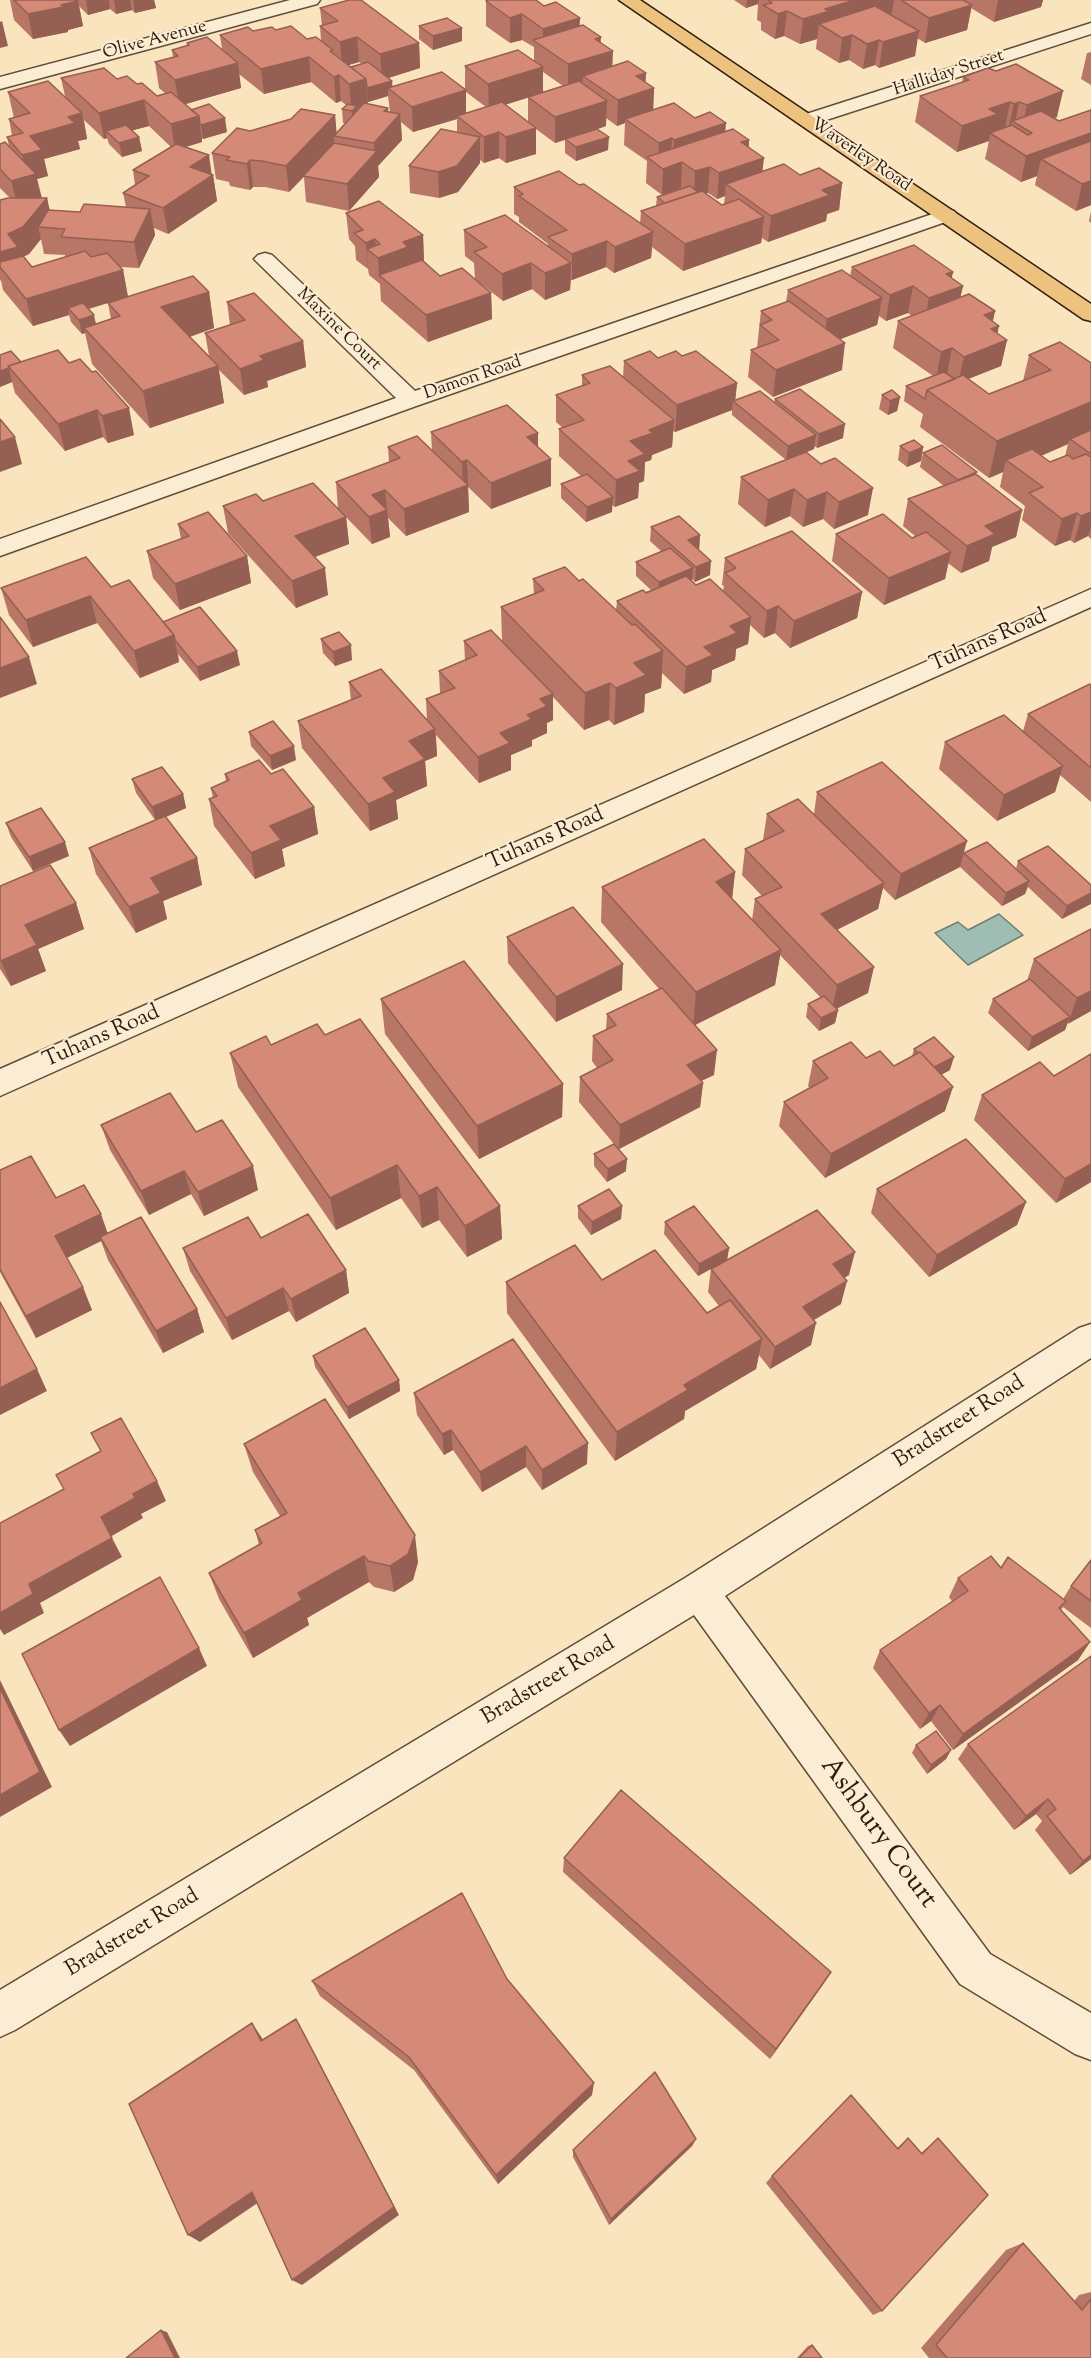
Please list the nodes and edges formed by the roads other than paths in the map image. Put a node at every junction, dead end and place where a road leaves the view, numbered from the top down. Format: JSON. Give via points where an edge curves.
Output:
{"nodes":[{"id":1,"x":311,"y":0,"type":"edge"},
{"id":2,"x":628,"y":0,"type":"edge"},
{"id":3,"x":1091,"y":28,"type":"edge"},
{"id":4,"x":0,"y":83,"type":"edge"},
{"id":5,"x":807,"y":120,"type":"junction"},
{"id":6,"x":947,"y":215,"type":"junction"},
{"id":7,"x":265,"y":260,"type":"dead end"},
{"id":8,"x":1091,"y":314,"type":"edge"},
{"id":9,"x":411,"y":400,"type":"junction"},
{"id":10,"x":0,"y":548,"type":"edge"},
{"id":11,"x":1091,"y":597,"type":"edge"},
{"id":12,"x":0,"y":1083,"type":"edge"},
{"id":13,"x":1091,"y":1339,"type":"edge"},
{"id":14,"x":699,"y":1591,"type":"junction"},
{"id":15,"x":0,"y":2015,"type":"edge"},
{"id":16,"x":1091,"y":2038,"type":"edge"}],
"edges":[{"from":1,"to":4,"type":"street","name":"Olive Avenue"},
{"from":2,"to":5,"type":"main road","name":"Waverley Road"},
{"from":3,"to":5,"type":"street","name":"Halliday Street"},
{"from":5,"to":6,"type":"main road","name":"Waverley Road"},
{"from":6,"to":8,"type":"main road","name":"Waverley Road"},
{"from":6,"to":9,"type":"street","name":"Damon Road"},
{"from":7,"to":9,"type":"street","name":"Maxine Court"},
{"from":9,"to":10,"type":"street","name":"Damon Road"},
{"from":11,"to":12,"type":"street","name":"Tuhans Road"},
{"from":13,"to":14,"type":"street","name":"Bradstreet Road"},
{"from":14,"to":15,"type":"street","name":"Bradstreet Road"},
{"from":14,"to":16,"type":"street","name":"Ashbury Court","via":[[975,1969]]}]}
